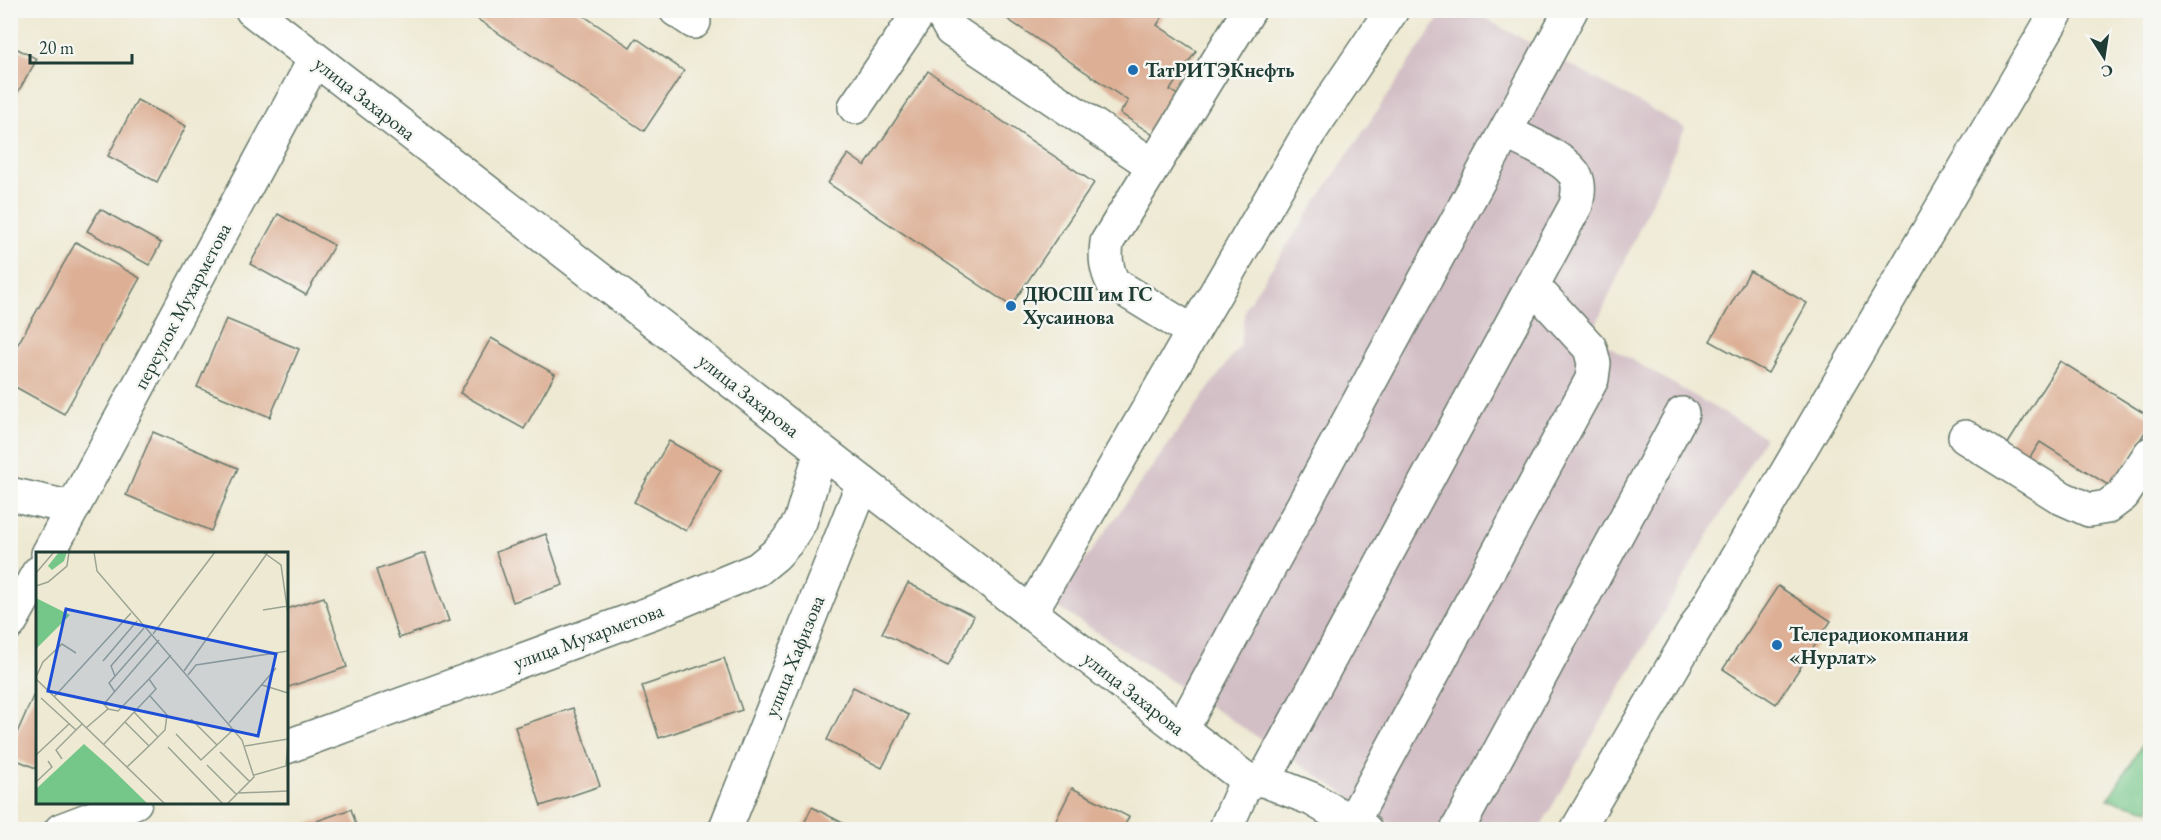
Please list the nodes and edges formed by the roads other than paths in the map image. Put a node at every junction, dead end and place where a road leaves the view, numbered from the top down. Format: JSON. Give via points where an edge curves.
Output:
{"nodes":[{"id":1,"x":921,"y":10,"type":"edge"},
{"id":2,"x":940,"y":10,"type":"edge"},
{"id":3,"x":1249,"y":10,"type":"edge"},
{"id":4,"x":1392,"y":10,"type":"edge"},
{"id":5,"x":1571,"y":10,"type":"edge"},
{"id":6,"x":2058,"y":10,"type":"edge"},
{"id":7,"x":256,"y":12,"type":"edge"},
{"id":8,"x":315,"y":59,"type":"junction"},
{"id":9,"x":855,"y":107,"type":"dead end"},
{"id":10,"x":1506,"y":132,"type":"junction"},
{"id":11,"x":1154,"y":166,"type":"junction"},
{"id":12,"x":1532,"y":285,"type":"junction"},
{"id":13,"x":1194,"y":332,"type":"junction"},
{"id":14,"x":1682,"y":414,"type":"dead end"},
{"id":15,"x":1965,"y":437,"type":"dead end"},
{"id":16,"x":821,"y":451,"type":"junction"},
{"id":17,"x":2151,"y":454,"type":"edge"},
{"id":18,"x":863,"y":483,"type":"junction"},
{"id":19,"x":10,"y":494,"type":"edge"},
{"id":20,"x":73,"y":508,"type":"junction"},
{"id":21,"x":49,"y":552,"type":"edge"},
{"id":22,"x":36,"y":577,"type":"edge"},
{"id":23,"x":1030,"y":613,"type":"junction"},
{"id":24,"x":10,"y":623,"type":"edge"},
{"id":25,"x":1182,"y":729,"type":"junction"},
{"id":26,"x":288,"y":746,"type":"edge"},
{"id":27,"x":1256,"y":780,"type":"junction"},
{"id":28,"x":130,"y":804,"type":"edge"},
{"id":29,"x":1359,"y":825,"type":"edge"},
{"id":30,"x":61,"y":830,"type":"edge"},
{"id":31,"x":725,"y":830,"type":"edge"},
{"id":32,"x":1225,"y":830,"type":"edge"},
{"id":33,"x":1457,"y":830,"type":"edge"},
{"id":34,"x":1577,"y":830,"type":"edge"}],
"edges":[{"from":1,"to":9,"type":"street"},
{"from":2,"to":11,"type":"street","via":[[951,30]]},
{"from":3,"to":11,"type":"street"},
{"from":4,"to":13,"type":"street","via":[[1309,133]]},
{"from":5,"to":10,"type":"street"},
{"from":6,"to":34,"type":"street"},
{"from":7,"to":8,"type":"street","name":"улица Захарова"},
{"from":8,"to":16,"type":"street","name":"улица Захарова"},
{"from":8,"to":20,"type":"street","name":"переулок Мухарметова"},
{"from":10,"to":12,"type":"street","via":[[1567,165],[1576,177],[1579,191],[1576,205]]},
{"from":10,"to":25,"type":"street"},
{"from":11,"to":13,"type":"street","via":[[1107,242],[1107,271],[1113,283]]},
{"from":12,"to":27,"type":"street"},
{"from":12,"to":29,"type":"street","via":[[1590,348],[1594,363],[1592,379]]},
{"from":13,"to":23,"type":"street"},
{"from":14,"to":33,"type":"street"},
{"from":15,"to":17,"type":"street","via":[[2062,498],[2089,510],[2107,507],[2123,495]]},
{"from":16,"to":18,"type":"street","name":"улица Захарова"},
{"from":16,"to":26,"type":"street","name":"улица Мухарметова","via":[[800,522],[776,555],[758,569],[659,610]]},
{"from":18,"to":23,"type":"street","name":"улица Захарова"},
{"from":18,"to":31,"type":"street","name":"улица Хафизова"},
{"from":19,"to":20,"type":"street"},
{"from":20,"to":21,"type":"street","name":"переулок Мухарметова"},
{"from":22,"to":24,"type":"street"},
{"from":23,"to":25,"type":"street","name":"улица Захарова"},
{"from":25,"to":27,"type":"street","name":"улица Захарова"},
{"from":27,"to":29,"type":"street","name":"улица Захарова","via":[[1312,799]]},
{"from":27,"to":32,"type":"street"},
{"from":28,"to":30,"type":"street"}]}
